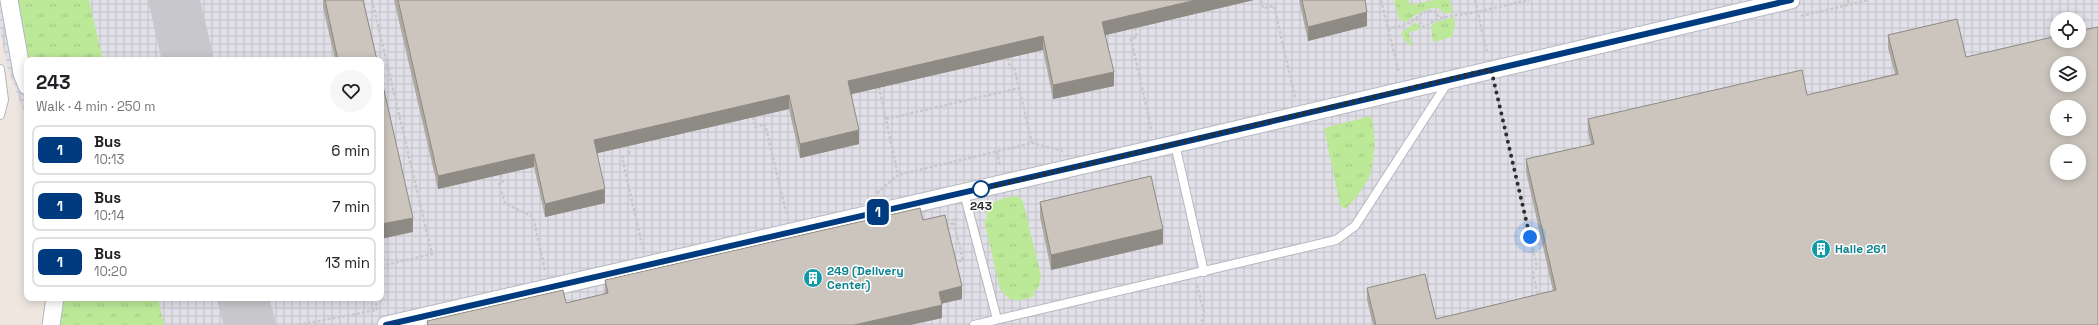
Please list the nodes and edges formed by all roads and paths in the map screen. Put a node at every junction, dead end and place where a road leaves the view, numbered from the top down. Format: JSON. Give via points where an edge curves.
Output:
{"nodes":[{"id":1,"x":9,"y":0,"type":"edge"},
{"id":2,"x":372,"y":0,"type":"edge"},
{"id":3,"x":1261,"y":0,"type":"edge"},
{"id":4,"x":1381,"y":0,"type":"edge"},
{"id":5,"x":1474,"y":0,"type":"edge"},
{"id":6,"x":1529,"y":0,"type":"edge"},
{"id":7,"x":1791,"y":0,"type":"edge"},
{"id":8,"x":1848,"y":0,"type":"edge"},
{"id":9,"x":1849,"y":5,"type":"dead end"},
{"id":10,"x":1477,"y":12,"type":"junction"},
{"id":11,"x":1416,"y":18,"type":"junction"},
{"id":12,"x":1439,"y":18,"type":"junction"},
{"id":13,"x":1135,"y":28,"type":"edge"},
{"id":14,"x":1388,"y":29,"type":"junction"},
{"id":15,"x":1008,"y":58,"type":"edge"},
{"id":16,"x":0,"y":69,"type":"edge"},
{"id":17,"x":1491,"y":69,"type":"junction"},
{"id":18,"x":1399,"y":72,"type":"dead end"},
{"id":19,"x":24,"y":78,"type":"edge"},
{"id":20,"x":1449,"y":79,"type":"junction"},
{"id":21,"x":879,"y":87,"type":"edge"},
{"id":22,"x":1019,"y":88,"type":"junction"},
{"id":23,"x":1295,"y":97,"type":"dead end"},
{"id":24,"x":0,"y":115,"type":"edge"},
{"id":25,"x":753,"y":117,"type":"edge"},
{"id":26,"x":886,"y":119,"type":"junction"},
{"id":27,"x":1152,"y":132,"type":"dead end"},
{"id":28,"x":1032,"y":143,"type":"junction"},
{"id":29,"x":1175,"y":144,"type":"junction"},
{"id":30,"x":628,"y":146,"type":"edge"},
{"id":31,"x":1067,"y":152,"type":"dead end"},
{"id":32,"x":501,"y":175,"type":"edge"},
{"id":33,"x":898,"y":175,"type":"junction"},
{"id":34,"x":964,"y":192,"type":"junction"},
{"id":35,"x":874,"y":196,"type":"dead end"},
{"id":36,"x":787,"y":216,"type":"dead end"},
{"id":37,"x":954,"y":223,"type":"dead end"},
{"id":38,"x":941,"y":226,"type":"edge"},
{"id":39,"x":643,"y":249,"type":"dead end"},
{"id":40,"x":384,"y":265,"type":"edge"},
{"id":41,"x":546,"y":271,"type":"dead end"},
{"id":42,"x":1204,"y":272,"type":"junction"},
{"id":43,"x":55,"y":301,"type":"edge"},
{"id":44,"x":376,"y":301,"type":"edge"},
{"id":45,"x":1540,"y":303,"type":"edge"},
{"id":46,"x":377,"y":310,"type":"dead end"},
{"id":47,"x":997,"y":319,"type":"junction"},
{"id":48,"x":51,"y":325,"type":"edge"},
{"id":49,"x":386,"y":325,"type":"edge"},
{"id":50,"x":974,"y":325,"type":"edge"}],
"edges":[{"from":1,"to":19,"type":"street"},
{"from":2,"to":40,"type":"path","via":[[432,254]]},
{"from":3,"to":23,"type":"path","via":[[1263,8],[1274,6]]},
{"from":4,"to":14,"type":"path"},
{"from":5,"to":10,"type":"path"},
{"from":6,"to":10,"type":"path"},
{"from":7,"to":17,"type":"street"},
{"from":8,"to":9,"type":"path"},
{"from":10,"to":12,"type":"path"},
{"from":10,"to":17,"type":"path"},
{"from":11,"to":12,"type":"path","via":[[1430,10],[1436,12]]},
{"from":11,"to":12,"type":"path","via":[[1424,27]]},
{"from":11,"to":14,"type":"path","via":[[1407,24]]},
{"from":13,"to":27,"type":"path","via":[[1137,37],[1131,39]]},
{"from":14,"to":18,"type":"path"},
{"from":15,"to":22,"type":"path","via":[[1010,68],[1014,67]]},
{"from":16,"to":24,"type":"lane","via":[[4,100]]},
{"from":17,"to":20,"type":"street"},
{"from":17,"to":45,"type":"path","via":[[1537,267],[1533,274]]},
{"from":20,"to":29,"type":"street"},
{"from":20,"to":42,"type":"lane","via":[[1355,226],[1336,240]]},
{"from":21,"to":26,"type":"path"},
{"from":22,"to":26,"type":"path"},
{"from":22,"to":28,"type":"path"},
{"from":25,"to":36,"type":"path","via":[[755,126],[765,124]]},
{"from":26,"to":33,"type":"path"},
{"from":28,"to":31,"type":"path"},
{"from":28,"to":33,"type":"path"},
{"from":29,"to":34,"type":"street"},
{"from":29,"to":42,"type":"lane"},
{"from":30,"to":39,"type":"path","via":[[630,155],[622,157]]},
{"from":32,"to":41,"type":"path","via":[[503,183],[499,184],[505,203],[533,217]]},
{"from":33,"to":35,"type":"path"},
{"from":34,"to":47,"type":"lane"},
{"from":34,"to":49,"type":"street"},
{"from":37,"to":38,"type":"path"},
{"from":42,"to":47,"type":"lane"},
{"from":43,"to":48,"type":"street"},
{"from":44,"to":46,"type":"path"},
{"from":47,"to":50,"type":"lane"}]}
